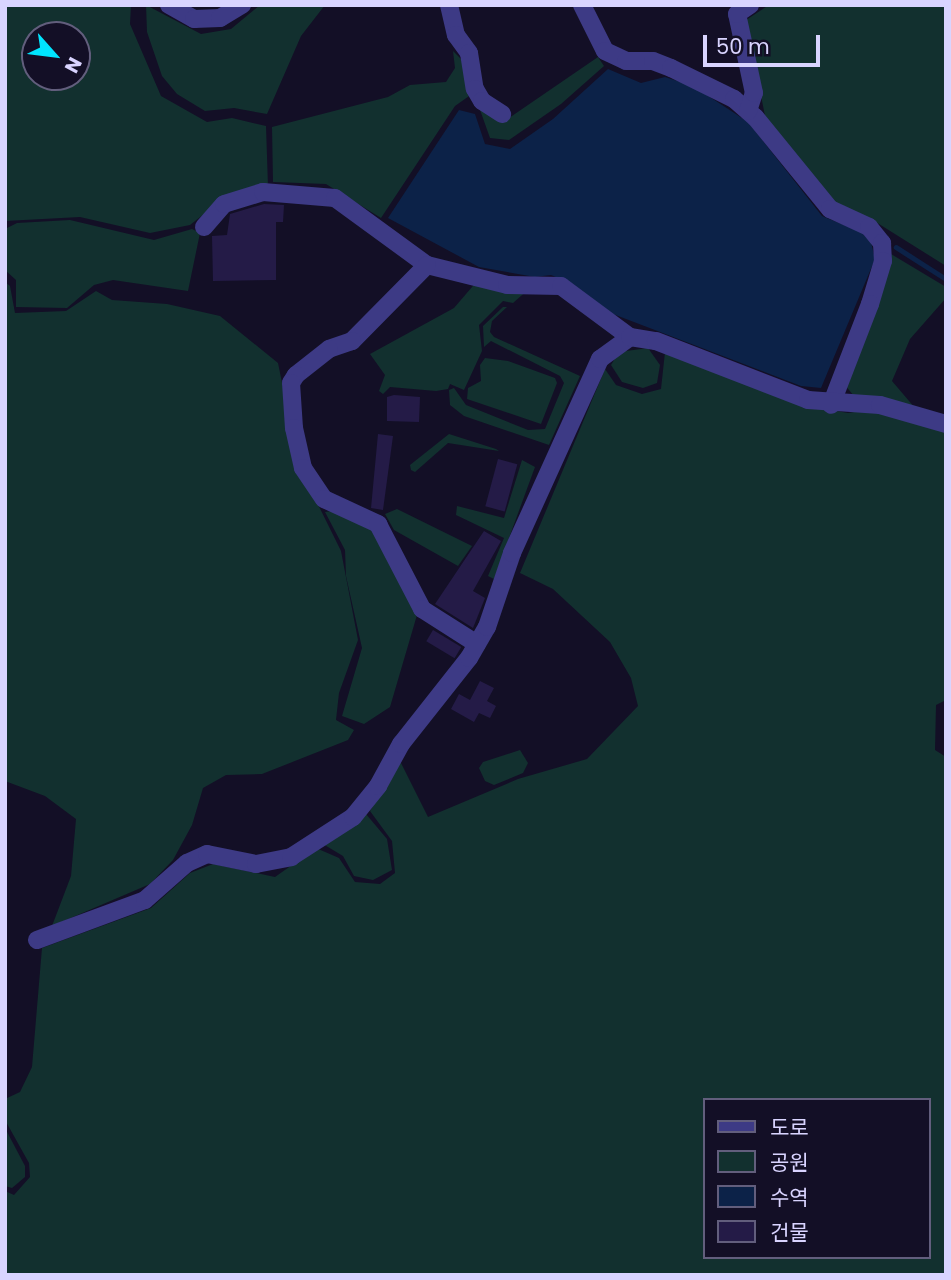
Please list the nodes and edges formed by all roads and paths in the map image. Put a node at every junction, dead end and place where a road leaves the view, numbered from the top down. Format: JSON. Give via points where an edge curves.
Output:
{"nodes":[{"id":1,"x":169,"y":5,"type":"edge"},
{"id":2,"x":242,"y":5,"type":"edge"},
{"id":3,"x":449,"y":5,"type":"edge"},
{"id":4,"x":582,"y":5,"type":"edge"},
{"id":5,"x":750,"y":5,"type":"edge"},
{"id":6,"x":748,"y":111,"type":"junction"},
{"id":7,"x":502,"y":114,"type":"dead end"},
{"id":8,"x":204,"y":227,"type":"dead end"},
{"id":9,"x":427,"y":265,"type":"junction"},
{"id":10,"x":630,"y":337,"type":"junction"},
{"id":11,"x":831,"y":405,"type":"junction"},
{"id":12,"x":946,"y":424,"type":"edge"},
{"id":13,"x":477,"y":644,"type":"junction"},
{"id":14,"x":37,"y":940,"type":"dead end"}],
"edges":[{"from":1,"to":2,"type":"street","via":[[194,19],[207,19],[220,18]]},
{"from":3,"to":7,"type":"street","via":[[456,35],[469,53],[475,89],[482,101]]},
{"from":4,"to":6,"type":"street","via":[[605,51],[626,61],[653,61],[671,68]]},
{"from":5,"to":6,"type":"street","via":[[737,14],[754,93]]},
{"from":6,"to":11,"type":"street","via":[[830,209],[869,227],[882,243],[883,261],[870,303]]},
{"from":8,"to":9,"type":"street","via":[[224,204],[263,192],[305,192],[335,198]]},
{"from":9,"to":10,"type":"street","via":[[507,285],[561,286]]},
{"from":9,"to":13,"type":"street","via":[[352,341],[328,349],[296,375],[291,383],[294,428],[303,468],[324,499],[378,524],[422,609]]},
{"from":10,"to":11,"type":"street","via":[[656,341]]},
{"from":10,"to":13,"type":"street","via":[[600,359],[558,447]]},
{"from":11,"to":12,"type":"street","via":[[880,405]]},
{"from":13,"to":14,"type":"street","via":[[353,817],[291,857],[256,864],[207,854],[187,863],[145,900]]}]}
